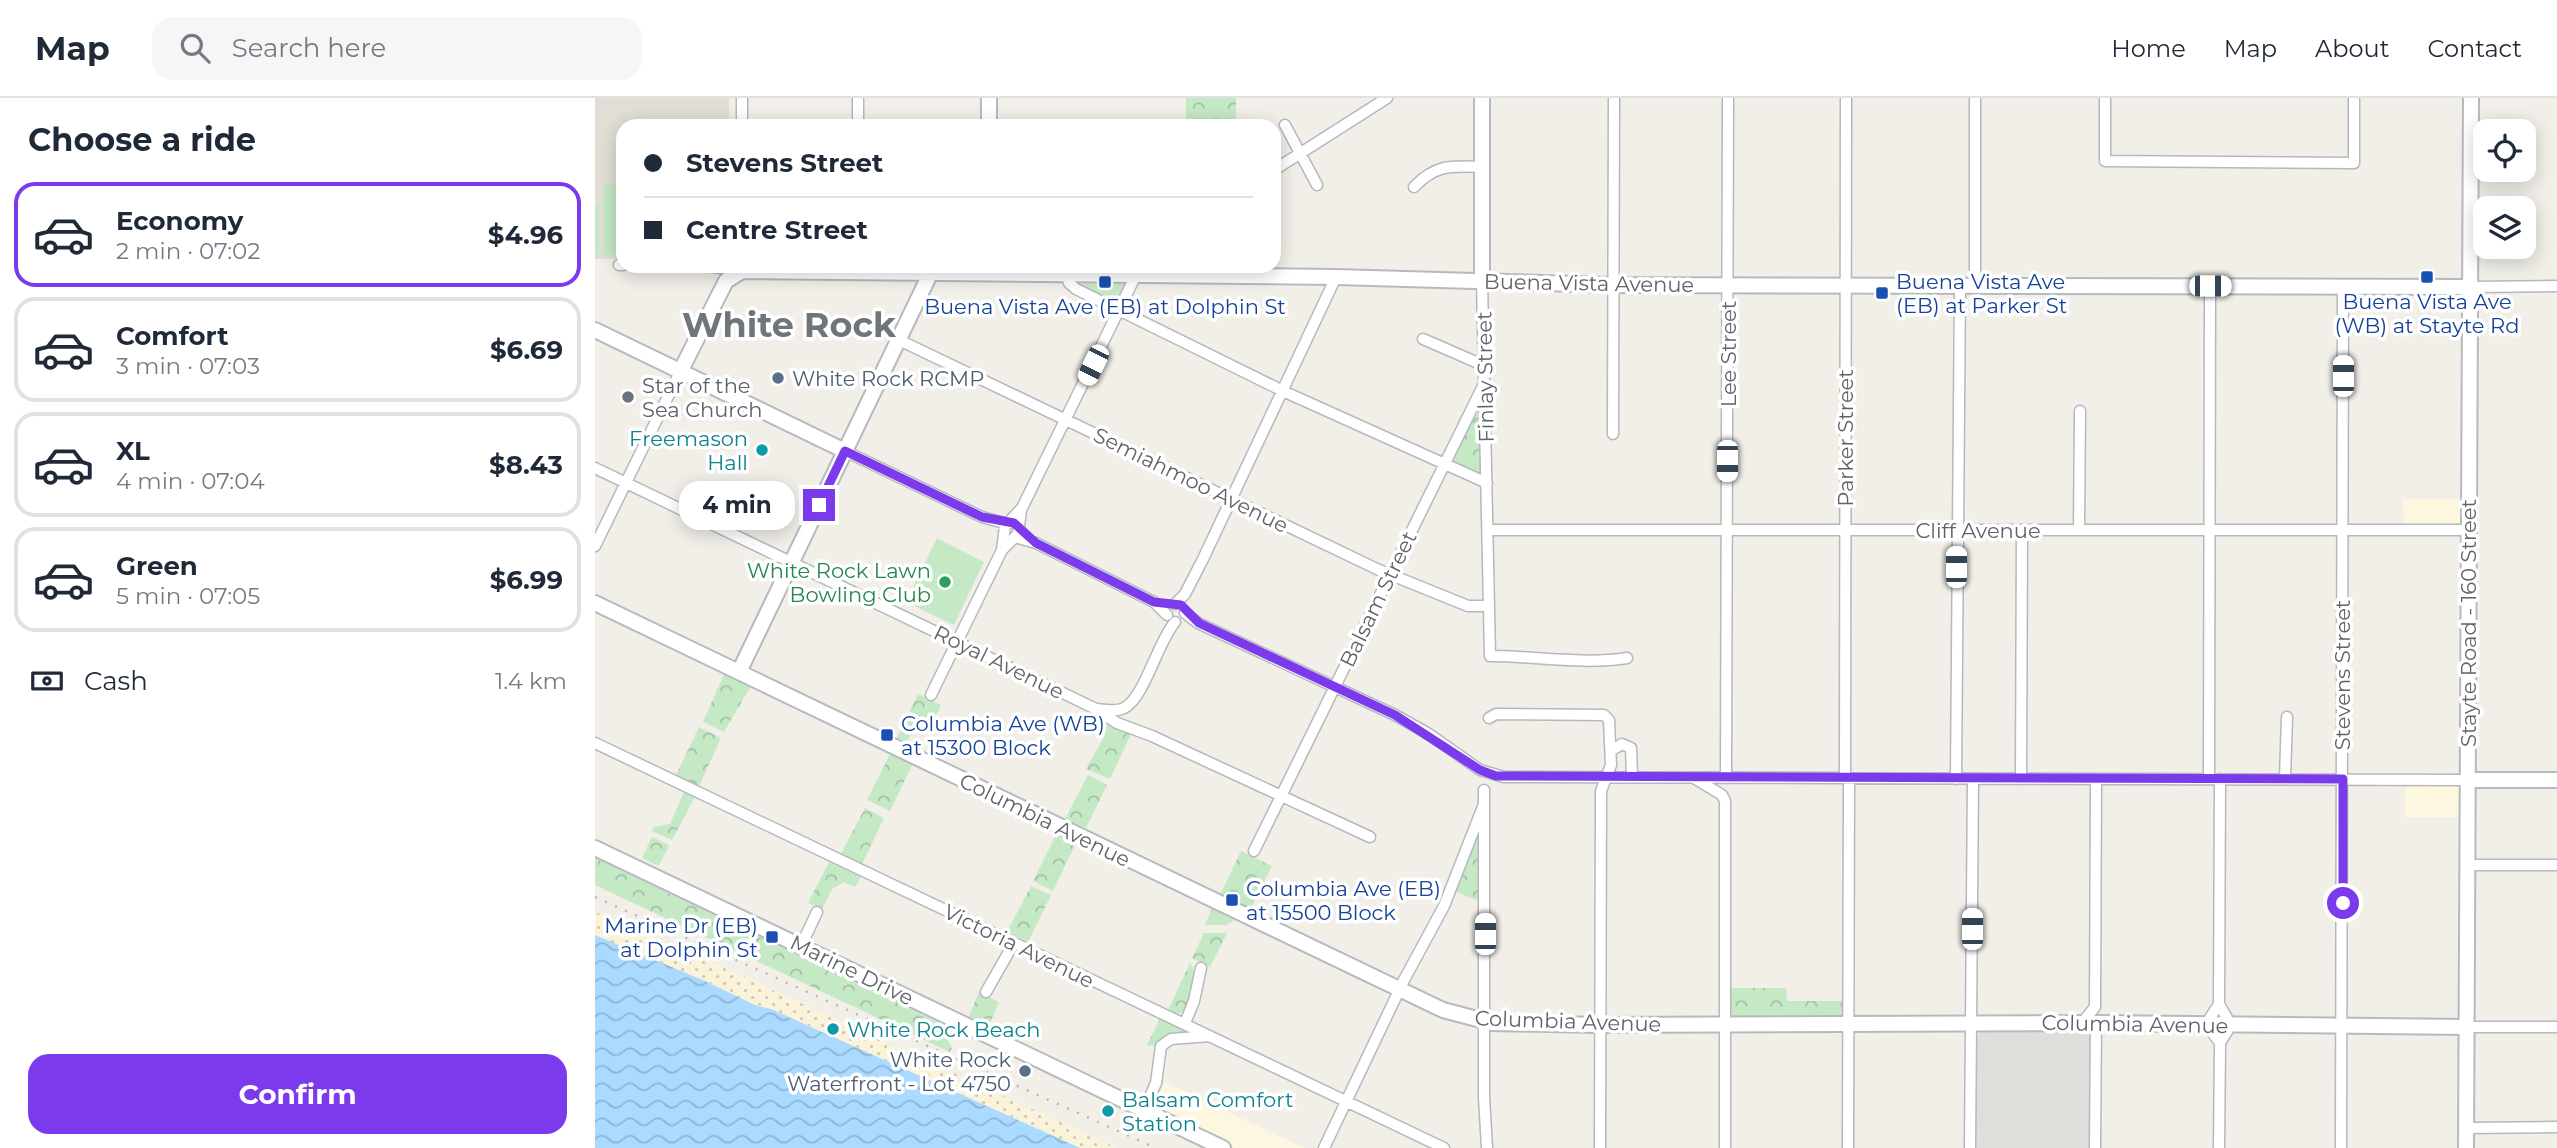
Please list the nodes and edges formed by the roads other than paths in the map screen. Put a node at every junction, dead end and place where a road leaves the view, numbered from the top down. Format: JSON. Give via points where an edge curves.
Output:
{"nodes":[{"id":1,"x":742,"y":98,"type":"edge"},
{"id":2,"x":858,"y":98,"type":"edge"},
{"id":3,"x":989,"y":98,"type":"edge"},
{"id":4,"x":1387,"y":98,"type":"edge"},
{"id":5,"x":1482,"y":98,"type":"edge"},
{"id":6,"x":1614,"y":98,"type":"edge"},
{"id":7,"x":1728,"y":98,"type":"edge"},
{"id":8,"x":1846,"y":98,"type":"edge"},
{"id":9,"x":1975,"y":98,"type":"edge"},
{"id":10,"x":2105,"y":98,"type":"edge"},
{"id":11,"x":2354,"y":98,"type":"edge"},
{"id":12,"x":2471,"y":98,"type":"edge"},
{"id":13,"x":742,"y":119,"type":"edge"},
{"id":14,"x":858,"y":119,"type":"edge"},
{"id":15,"x":989,"y":119,"type":"edge"},
{"id":16,"x":1285,"y":125,"type":"dead end"},
{"id":17,"x":1300,"y":152,"type":"junction"},
{"id":18,"x":1281,"y":165,"type":"edge"},
{"id":19,"x":1481,"y":167,"type":"junction"},
{"id":20,"x":1317,"y":185,"type":"dead end"},
{"id":21,"x":1414,"y":187,"type":"dead end"},
{"id":22,"x":736,"y":273,"type":"edge"},
{"id":23,"x":931,"y":273,"type":"edge"},
{"id":24,"x":1048,"y":273,"type":"edge"},
{"id":25,"x":1196,"y":273,"type":"edge"},
{"id":26,"x":1278,"y":273,"type":"edge"},
{"id":27,"x":1067,"y":274,"type":"junction"},
{"id":28,"x":1136,"y":275,"type":"junction"},
{"id":29,"x":1336,"y":278,"type":"junction"},
{"id":30,"x":1482,"y":281,"type":"junction"},
{"id":31,"x":1728,"y":284,"type":"junction"},
{"id":32,"x":1613,"y":285,"type":"junction"},
{"id":33,"x":1845,"y":285,"type":"junction"},
{"id":34,"x":1967,"y":285,"type":"junction"},
{"id":35,"x":2343,"y":285,"type":"junction"},
{"id":36,"x":2210,"y":286,"type":"junction"},
{"id":37,"x":2470,"y":286,"type":"junction"},
{"id":38,"x":2557,"y":286,"type":"edge"},
{"id":39,"x":1120,"y":309,"type":"junction"},
{"id":40,"x":595,"y":330,"type":"edge"},
{"id":41,"x":1423,"y":339,"type":"dead end"},
{"id":42,"x":899,"y":340,"type":"junction"},
{"id":43,"x":1485,"y":366,"type":"junction"},
{"id":44,"x":680,"y":372,"type":"junction"},
{"id":45,"x":1484,"y":384,"type":"junction"},
{"id":46,"x":1285,"y":392,"type":"junction"},
{"id":47,"x":2080,"y":411,"type":"dead end"},
{"id":48,"x":1066,"y":420,"type":"junction"},
{"id":49,"x":1613,"y":434,"type":"dead end"},
{"id":50,"x":845,"y":451,"type":"junction"},
{"id":51,"x":1444,"y":464,"type":"junction"},
{"id":52,"x":595,"y":468,"type":"edge"},
{"id":53,"x":626,"y":483,"type":"junction"},
{"id":54,"x":1487,"y":483,"type":"junction"},
{"id":55,"x":1231,"y":501,"type":"junction"},
{"id":56,"x":1727,"y":529,"type":"junction"},
{"id":57,"x":1845,"y":529,"type":"junction"},
{"id":58,"x":1488,"y":530,"type":"junction"},
{"id":59,"x":1957,"y":530,"type":"junction"},
{"id":60,"x":2022,"y":530,"type":"junction"},
{"id":61,"x":2079,"y":530,"type":"junction"},
{"id":62,"x":2208,"y":530,"type":"junction"},
{"id":63,"x":2468,"y":530,"type":"junction"},
{"id":64,"x":1011,"y":531,"type":"junction"},
{"id":65,"x":2342,"y":531,"type":"junction"},
{"id":66,"x":595,"y":546,"type":"edge"},
{"id":67,"x":792,"y":563,"type":"junction"},
{"id":68,"x":1389,"y":575,"type":"junction"},
{"id":69,"x":595,"y":603,"type":"edge"},
{"id":70,"x":1487,"y":606,"type":"junction"},
{"id":71,"x":1176,"y":613,"type":"junction"},
{"id":72,"x":958,"y":642,"type":"junction"},
{"id":73,"x":1627,"y":658,"type":"dead end"},
{"id":74,"x":739,"y":672,"type":"junction"},
{"id":75,"x":1335,"y":687,"type":"junction"},
{"id":76,"x":931,"y":695,"type":"dead end"},
{"id":77,"x":1132,"y":703,"type":"junction"},
{"id":78,"x":1096,"y":709,"type":"junction"},
{"id":79,"x":2287,"y":717,"type":"dead end"},
{"id":80,"x":1489,"y":718,"type":"dead end"},
{"id":81,"x":1137,"y":730,"type":"junction"},
{"id":82,"x":595,"y":743,"type":"edge"},
{"id":83,"x":1612,"y":750,"type":"junction"},
{"id":84,"x":1632,"y":776,"type":"junction"},
{"id":85,"x":1608,"y":777,"type":"junction"},
{"id":86,"x":1694,"y":778,"type":"junction"},
{"id":87,"x":1726,"y":778,"type":"junction"},
{"id":88,"x":1847,"y":779,"type":"junction"},
{"id":89,"x":1956,"y":779,"type":"junction"},
{"id":90,"x":1973,"y":779,"type":"junction"},
{"id":91,"x":2021,"y":779,"type":"junction"},
{"id":92,"x":2096,"y":779,"type":"junction"},
{"id":93,"x":2215,"y":779,"type":"junction"},
{"id":94,"x":2285,"y":779,"type":"junction"},
{"id":95,"x":2343,"y":779,"type":"junction"},
{"id":96,"x":2468,"y":780,"type":"junction"},
{"id":97,"x":2557,"y":780,"type":"edge"},
{"id":98,"x":1484,"y":790,"type":"dead end"},
{"id":99,"x":1282,"y":794,"type":"junction"},
{"id":100,"x":1484,"y":804,"type":"junction"},
{"id":101,"x":1370,"y":837,"type":"dead end"},
{"id":102,"x":595,"y":848,"type":"edge"},
{"id":103,"x":1254,"y":852,"type":"dead end"},
{"id":104,"x":2467,"y":865,"type":"junction"},
{"id":105,"x":2557,"y":865,"type":"edge"},
{"id":106,"x":817,"y":912,"type":"dead end"},
{"id":107,"x":1014,"y":943,"type":"junction"},
{"id":108,"x":801,"y":946,"type":"junction"},
{"id":109,"x":1201,"y":968,"type":"dead end"},
{"id":110,"x":1399,"y":990,"type":"junction"},
{"id":111,"x":986,"y":992,"type":"dead end"},
{"id":112,"x":2219,"y":1004,"type":"junction"},
{"id":113,"x":2095,"y":1007,"type":"junction"},
{"id":114,"x":1485,"y":1022,"type":"junction"},
{"id":115,"x":1185,"y":1023,"type":"junction"},
{"id":116,"x":1972,"y":1023,"type":"junction"},
{"id":117,"x":2095,"y":1023,"type":"junction"},
{"id":118,"x":2206,"y":1024,"type":"junction"},
{"id":119,"x":1600,"y":1025,"type":"junction"},
{"id":120,"x":2231,"y":1025,"type":"junction"},
{"id":121,"x":1725,"y":1026,"type":"junction"},
{"id":122,"x":1848,"y":1026,"type":"junction"},
{"id":123,"x":2342,"y":1026,"type":"junction"},
{"id":124,"x":2467,"y":1027,"type":"junction"},
{"id":125,"x":2557,"y":1027,"type":"edge"},
{"id":126,"x":1210,"y":1036,"type":"junction"},
{"id":127,"x":2220,"y":1043,"type":"junction"},
{"id":128,"x":1347,"y":1101,"type":"junction"},
{"id":129,"x":1144,"y":1110,"type":"junction"},
{"id":130,"x":2557,"y":1127,"type":"edge"},
{"id":131,"x":2466,"y":1128,"type":"junction"},
{"id":132,"x":1223,"y":1148,"type":"edge"},
{"id":133,"x":1324,"y":1148,"type":"edge"},
{"id":134,"x":1444,"y":1148,"type":"edge"},
{"id":135,"x":1487,"y":1148,"type":"edge"},
{"id":136,"x":1600,"y":1148,"type":"edge"},
{"id":137,"x":1725,"y":1148,"type":"edge"},
{"id":138,"x":1848,"y":1148,"type":"edge"},
{"id":139,"x":1971,"y":1148,"type":"edge"},
{"id":140,"x":2095,"y":1148,"type":"edge"},
{"id":141,"x":2219,"y":1148,"type":"edge"},
{"id":142,"x":2341,"y":1148,"type":"edge"},
{"id":143,"x":2466,"y":1148,"type":"edge"}],
"edges":[{"from":1,"to":13,"type":"street"},
{"from":2,"to":14,"type":"street"},
{"from":3,"to":15,"type":"street"},
{"from":4,"to":17,"type":"street"},
{"from":5,"to":19,"type":"street","name":"Finlay Street"},
{"from":6,"to":32,"type":"street"},
{"from":7,"to":31,"type":"street","name":"Lee Street"},
{"from":8,"to":33,"type":"street","name":"Parker Street"},
{"from":9,"to":34,"type":"street"},
{"from":10,"to":11,"type":"street","via":[[2105,161],[2354,163]]},
{"from":12,"to":37,"type":"street","name":"Stayte Road - 160 Street"},
{"from":16,"to":17,"type":"street"},
{"from":17,"to":18,"type":"street"},
{"from":17,"to":20,"type":"street"},
{"from":19,"to":21,"type":"street","via":[[1441,167]]},
{"from":19,"to":30,"type":"street","name":"Finlay Street"},
{"from":22,"to":44,"type":"street","via":[[726,281]]},
{"from":23,"to":42,"type":"street"},
{"from":24,"to":27,"type":"street","name":"Buena Vista Avenue"},
{"from":25,"to":28,"type":"street","name":"Buena Vista Avenue"},
{"from":26,"to":29,"type":"street","name":"Buena Vista Avenue"},
{"from":27,"to":28,"type":"street","name":"Buena Vista Avenue"},
{"from":27,"to":39,"type":"street","via":[[1076,289]]},
{"from":28,"to":39,"type":"street"},
{"from":29,"to":30,"type":"street","name":"Buena Vista Avenue"},
{"from":29,"to":46,"type":"street"},
{"from":30,"to":32,"type":"street","name":"Buena Vista Avenue"},
{"from":30,"to":43,"type":"street","name":"Finlay Street"},
{"from":31,"to":32,"type":"street","name":"Buena Vista Avenue"},
{"from":31,"to":33,"type":"street","name":"Buena Vista Avenue"},
{"from":31,"to":56,"type":"street","name":"Lee Street"},
{"from":32,"to":49,"type":"street"},
{"from":33,"to":34,"type":"street","name":"Buena Vista Avenue"},
{"from":33,"to":57,"type":"street","name":"Parker Street"},
{"from":34,"to":36,"type":"street","name":"Buena Vista Avenue"},
{"from":34,"to":59,"type":"street"},
{"from":35,"to":36,"type":"street","name":"Buena Vista Avenue"},
{"from":35,"to":37,"type":"street","name":"Buena Vista Avenue"},
{"from":35,"to":65,"type":"street","name":"Stevens Street"},
{"from":36,"to":62,"type":"street"},
{"from":37,"to":38,"type":"street"},
{"from":37,"to":63,"type":"street","name":"Stayte Road - 160 Street"},
{"from":39,"to":46,"type":"street"},
{"from":39,"to":48,"type":"street"},
{"from":40,"to":44,"type":"street"},
{"from":41,"to":43,"type":"street"},
{"from":42,"to":48,"type":"street","name":"Semiahmoo Avenue"},
{"from":42,"to":50,"type":"street"},
{"from":43,"to":45,"type":"street","name":"Finlay Street"},
{"from":44,"to":50,"type":"street"},
{"from":44,"to":53,"type":"street"},
{"from":45,"to":51,"type":"street","name":"Balsam Street"},
{"from":45,"to":54,"type":"street","name":"Finlay Street"},
{"from":46,"to":51,"type":"street"},
{"from":46,"to":55,"type":"street"},
{"from":47,"to":61,"type":"street"},
{"from":48,"to":55,"type":"street","name":"Semiahmoo Avenue"},
{"from":48,"to":64,"type":"street"},
{"from":50,"to":64,"type":"street"},
{"from":50,"to":67,"type":"street"},
{"from":51,"to":54,"type":"street"},
{"from":51,"to":68,"type":"street","name":"Balsam Street"},
{"from":52,"to":53,"type":"street","name":"Royal Avenue"},
{"from":53,"to":66,"type":"street"},
{"from":53,"to":67,"type":"street","name":"Royal Avenue"},
{"from":54,"to":58,"type":"street","name":"Finlay Street"},
{"from":55,"to":68,"type":"street","name":"Semiahmoo Avenue"},
{"from":55,"to":71,"type":"street"},
{"from":56,"to":57,"type":"street","name":"Cliff Avenue"},
{"from":56,"to":58,"type":"street","name":"Cliff Avenue"},
{"from":56,"to":87,"type":"street","name":"Lee Street"},
{"from":57,"to":59,"type":"street","name":"Cliff Avenue"},
{"from":57,"to":88,"type":"street","name":"Parker Street"},
{"from":58,"to":70,"type":"street","name":"Finlay Street"},
{"from":59,"to":60,"type":"street","name":"Cliff Avenue"},
{"from":59,"to":89,"type":"street"},
{"from":60,"to":61,"type":"street","name":"Cliff Avenue"},
{"from":60,"to":91,"type":"street"},
{"from":61,"to":62,"type":"street","name":"Cliff Avenue"},
{"from":62,"to":65,"type":"street","name":"Cliff Avenue"},
{"from":62,"to":93,"type":"street"},
{"from":63,"to":65,"type":"street","name":"Cliff Avenue"},
{"from":63,"to":96,"type":"street","name":"Stayte Road - 160 Street"},
{"from":64,"to":71,"type":"street"},
{"from":64,"to":72,"type":"street"},
{"from":65,"to":95,"type":"street","name":"Stevens Street"},
{"from":67,"to":72,"type":"street","name":"Royal Avenue"},
{"from":67,"to":74,"type":"street"},
{"from":68,"to":70,"type":"street","name":"Semiahmoo Avenue","via":[[1468,606]]},
{"from":68,"to":75,"type":"street","name":"Balsam Street"},
{"from":69,"to":74,"type":"street","name":"Columbia Avenue"},
{"from":70,"to":73,"type":"street","name":"Finlay Street","via":[[1490,656]]},
{"from":71,"to":75,"type":"street"},
{"from":71,"to":77,"type":"street"},
{"from":72,"to":76,"type":"street"},
{"from":72,"to":78,"type":"street","name":"Royal Avenue"},
{"from":74,"to":110,"type":"street","name":"Columbia Avenue"},
{"from":75,"to":85,"type":"street","via":[[1413,725],[1488,774]]},
{"from":75,"to":99,"type":"street","name":"Balsam Street"},
{"from":77,"to":78,"type":"street","via":[[1117,710]]},
{"from":77,"to":81,"type":"street","via":[[1130,717]]},
{"from":78,"to":81,"type":"street","name":"Royal Avenue"},
{"from":79,"to":94,"type":"street"},
{"from":80,"to":83,"type":"street","via":[[1496,714],[1604,715],[1609,720]]},
{"from":81,"to":99,"type":"street","name":"Royal Avenue"},
{"from":82,"to":107,"type":"street","name":"Victoria Avenue"},
{"from":83,"to":84,"type":"street","via":[[1622,744],[1629,746]]},
{"from":83,"to":85,"type":"street"},
{"from":84,"to":85,"type":"street"},
{"from":84,"to":86,"type":"street"},
{"from":85,"to":119,"type":"street","via":[[1601,791]]},
{"from":86,"to":87,"type":"street"},
{"from":86,"to":121,"type":"street","via":[[1722,795],[1725,803]]},
{"from":87,"to":88,"type":"street"},
{"from":88,"to":89,"type":"street"},
{"from":88,"to":122,"type":"street","name":"Parker Street"},
{"from":89,"to":90,"type":"street"},
{"from":90,"to":91,"type":"street"},
{"from":90,"to":116,"type":"street"},
{"from":91,"to":92,"type":"street"},
{"from":92,"to":93,"type":"street"},
{"from":92,"to":113,"type":"street"},
{"from":93,"to":94,"type":"street"},
{"from":93,"to":112,"type":"street"},
{"from":94,"to":95,"type":"street"},
{"from":95,"to":96,"type":"street"},
{"from":95,"to":123,"type":"street","name":"Stevens Street"},
{"from":96,"to":97,"type":"street"},
{"from":96,"to":104,"type":"street","name":"Stayte Road - 160 Street"},
{"from":98,"to":100,"type":"street"},
{"from":99,"to":101,"type":"street","name":"Royal Avenue"},
{"from":99,"to":103,"type":"street","name":"Balsam Street"},
{"from":100,"to":110,"type":"street","via":[[1444,906]]},
{"from":100,"to":114,"type":"street"},
{"from":102,"to":108,"type":"street","name":"Marine Drive"},
{"from":104,"to":105,"type":"street"},
{"from":104,"to":124,"type":"street","name":"Stayte Road - 160 Street"},
{"from":106,"to":108,"type":"street"},
{"from":107,"to":111,"type":"street"},
{"from":107,"to":115,"type":"street","name":"Victoria Avenue"},
{"from":108,"to":129,"type":"street","name":"Marine Drive"},
{"from":109,"to":115,"type":"street"},
{"from":110,"to":114,"type":"street","name":"Columbia Avenue"},
{"from":110,"to":128,"type":"street"},
{"from":112,"to":118,"type":"street"},
{"from":112,"to":120,"type":"street"},
{"from":113,"to":117,"type":"street"},
{"from":113,"to":117,"type":"street","via":[[2089,1018]]},
{"from":114,"to":119,"type":"street","name":"Columbia Avenue"},
{"from":114,"to":135,"type":"street"},
{"from":115,"to":126,"type":"street","name":"Victoria Avenue"},
{"from":116,"to":117,"type":"street","name":"Columbia Avenue"},
{"from":116,"to":122,"type":"street","name":"Columbia Avenue"},
{"from":116,"to":139,"type":"street"},
{"from":117,"to":118,"type":"street","name":"Columbia Avenue"},
{"from":117,"to":140,"type":"street"},
{"from":118,"to":120,"type":"street","name":"Columbia Avenue"},
{"from":118,"to":127,"type":"street"},
{"from":119,"to":121,"type":"street","name":"Columbia Avenue"},
{"from":119,"to":136,"type":"street"},
{"from":120,"to":123,"type":"street","name":"Columbia Avenue"},
{"from":120,"to":127,"type":"street"},
{"from":121,"to":122,"type":"street","name":"Columbia Avenue"},
{"from":121,"to":137,"type":"street"},
{"from":122,"to":138,"type":"street","name":"Parker Street"},
{"from":123,"to":124,"type":"street","name":"Columbia Avenue"},
{"from":123,"to":142,"type":"street","name":"Stevens Street"},
{"from":124,"to":125,"type":"street"},
{"from":124,"to":131,"type":"street","name":"Stayte Road - 160 Street"},
{"from":126,"to":128,"type":"street","name":"Victoria Avenue"},
{"from":126,"to":129,"type":"street","via":[[1171,1039],[1161,1046],[1156,1083]]},
{"from":127,"to":141,"type":"street"},
{"from":128,"to":133,"type":"street"},
{"from":128,"to":134,"type":"street","name":"Victoria Avenue"},
{"from":129,"to":132,"type":"street","name":"Marine Drive"},
{"from":130,"to":131,"type":"street"},
{"from":131,"to":143,"type":"street","name":"Stayte Road - 160 Street"}]}
